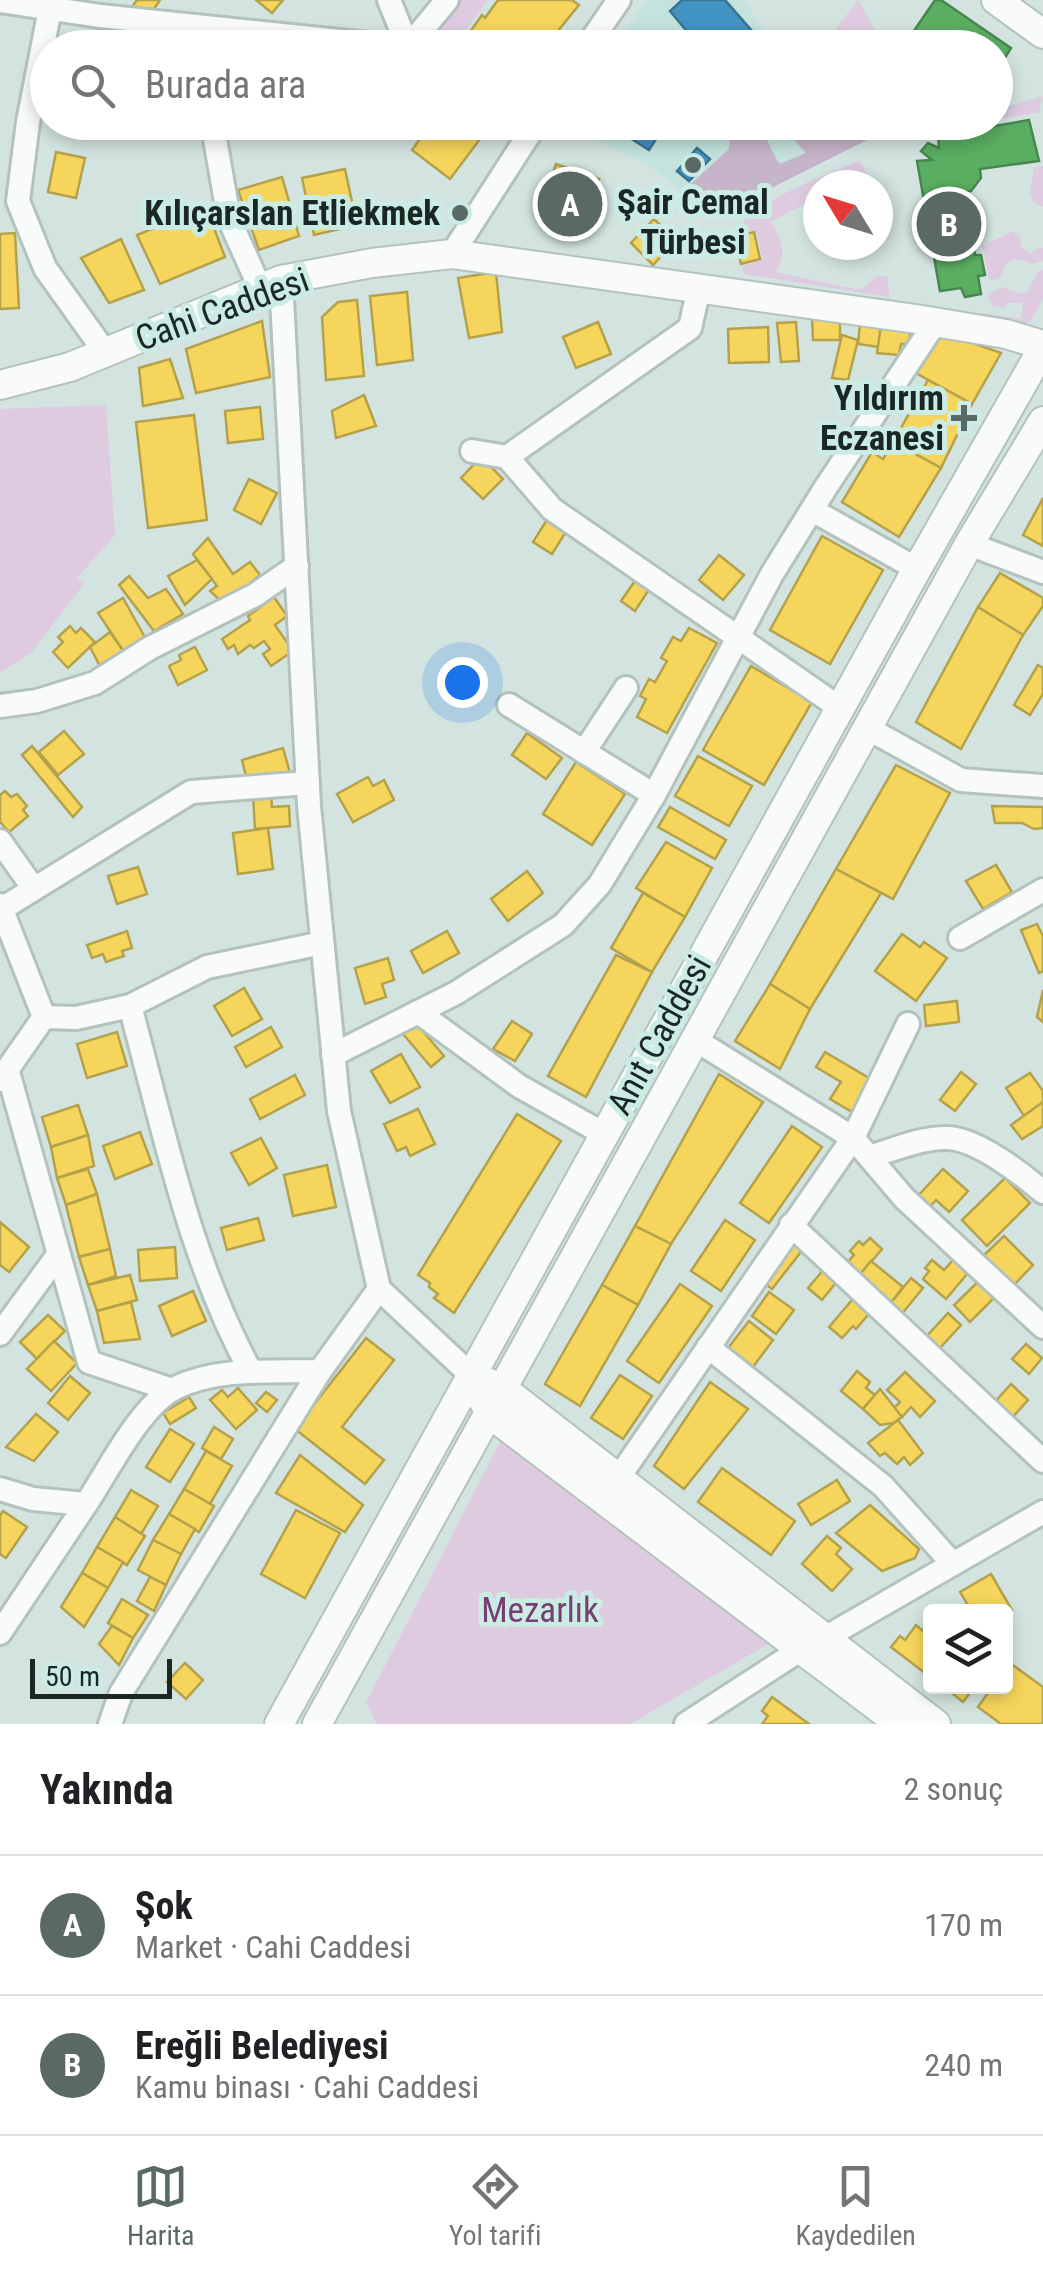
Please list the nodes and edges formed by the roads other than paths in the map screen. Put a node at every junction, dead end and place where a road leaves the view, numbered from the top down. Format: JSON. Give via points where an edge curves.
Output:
{"nodes":[{"id":1,"x":388,"y":0,"type":"edge"},
{"id":2,"x":447,"y":0,"type":"edge"},
{"id":3,"x":618,"y":0,"type":"edge"},
{"id":4,"x":996,"y":0,"type":"edge"},
{"id":5,"x":7,"y":1,"type":"edge"},
{"id":6,"x":50,"y":9,"type":"junction"},
{"id":7,"x":46,"y":30,"type":"edge"},
{"id":8,"x":169,"y":30,"type":"edge"},
{"id":9,"x":401,"y":30,"type":"edge"},
{"id":10,"x":422,"y":30,"type":"edge"},
{"id":11,"x":598,"y":30,"type":"edge"},
{"id":12,"x":1043,"y":34,"type":"edge"},
{"id":13,"x":30,"y":112,"type":"edge"},
{"id":14,"x":215,"y":140,"type":"edge"},
{"id":15,"x":525,"y":140,"type":"edge"},
{"id":16,"x":452,"y":254,"type":"junction"},
{"id":17,"x":271,"y":284,"type":"junction"},
{"id":18,"x":699,"y":288,"type":"junction"},
{"id":19,"x":936,"y":323,"type":"junction"},
{"id":20,"x":1043,"y":347,"type":"edge"},
{"id":21,"x":105,"y":352,"type":"junction"},
{"id":22,"x":0,"y":385,"type":"edge"},
{"id":23,"x":1043,"y":421,"type":"edge"},
{"id":24,"x":472,"y":451,"type":"dead end"},
{"id":25,"x":507,"y":458,"type":"junction"},
{"id":26,"x":812,"y":510,"type":"junction"},
{"id":27,"x":969,"y":544,"type":"junction"},
{"id":28,"x":297,"y":566,"type":"junction"},
{"id":29,"x":917,"y":569,"type":"junction"},
{"id":30,"x":1043,"y":572,"type":"edge"},
{"id":31,"x":739,"y":639,"type":"junction"},
{"id":32,"x":626,"y":688,"type":"dead end"},
{"id":33,"x":509,"y":705,"type":"dead end"},
{"id":34,"x":840,"y":708,"type":"junction"},
{"id":35,"x":3,"y":709,"type":"edge"},
{"id":36,"x":867,"y":728,"type":"junction"},
{"id":37,"x":584,"y":752,"type":"junction"},
{"id":38,"x":308,"y":783,"type":"junction"},
{"id":39,"x":1043,"y":786,"type":"edge"},
{"id":40,"x":654,"y":795,"type":"junction"},
{"id":41,"x":0,"y":842,"type":"edge"},
{"id":42,"x":34,"y":888,"type":"junction"},
{"id":43,"x":1043,"y":890,"type":"edge"},
{"id":44,"x":1,"y":908,"type":"edge"},
{"id":45,"x":960,"y":938,"type":"dead end"},
{"id":46,"x":322,"y":942,"type":"junction"},
{"id":47,"x":130,"y":1006,"type":"junction"},
{"id":48,"x":418,"y":1012,"type":"junction"},
{"id":49,"x":44,"y":1017,"type":"junction"},
{"id":50,"x":908,"y":1024,"type":"dead end"},
{"id":51,"x":694,"y":1039,"type":"junction"},
{"id":52,"x":333,"y":1055,"type":"junction"},
{"id":53,"x":4,"y":1076,"type":"edge"},
{"id":54,"x":604,"y":1134,"type":"junction"},
{"id":55,"x":853,"y":1138,"type":"junction"},
{"id":56,"x":872,"y":1156,"type":"junction"},
{"id":57,"x":1043,"y":1192,"type":"edge"},
{"id":58,"x":790,"y":1225,"type":"junction"},
{"id":59,"x":58,"y":1255,"type":"junction"},
{"id":60,"x":380,"y":1289,"type":"junction"},
{"id":61,"x":1043,"y":1327,"type":"edge"},
{"id":62,"x":0,"y":1334,"type":"edge"},
{"id":63,"x":708,"y":1347,"type":"junction"},
{"id":64,"x":320,"y":1371,"type":"junction"},
{"id":65,"x":250,"y":1372,"type":"junction"},
{"id":66,"x":472,"y":1376,"type":"junction"},
{"id":67,"x":172,"y":1390,"type":"junction"},
{"id":68,"x":496,"y":1401,"type":"junction"},
{"id":69,"x":1043,"y":1461,"type":"edge"},
{"id":70,"x":618,"y":1476,"type":"junction"},
{"id":71,"x":0,"y":1489,"type":"edge"},
{"id":72,"x":86,"y":1504,"type":"junction"},
{"id":73,"x":1039,"y":1520,"type":"edge"},
{"id":74,"x":954,"y":1564,"type":"junction"},
{"id":75,"x":0,"y":1633,"type":"edge"},
{"id":76,"x":811,"y":1644,"type":"junction"},
{"id":77,"x":110,"y":1724,"type":"edge"},
{"id":78,"x":279,"y":1724,"type":"edge"},
{"id":79,"x":318,"y":1724,"type":"edge"},
{"id":80,"x":686,"y":1724,"type":"edge"},
{"id":81,"x":900,"y":1724,"type":"edge"},
{"id":82,"x":936,"y":1724,"type":"edge"}],
"edges":[{"from":1,"to":9,"type":"street"},
{"from":2,"to":10,"type":"street"},
{"from":3,"to":11,"type":"street"},
{"from":4,"to":12,"type":"main road"},
{"from":5,"to":6,"type":"street"},
{"from":6,"to":7,"type":"street"},
{"from":6,"to":8,"type":"street"},
{"from":13,"to":21,"type":"street","via":[[18,201],[45,268]]},
{"from":14,"to":17,"type":"street","via":[[230,219]]},
{"from":15,"to":16,"type":"street"},
{"from":16,"to":17,"type":"main road","name":"Cahi Caddesi"},
{"from":16,"to":18,"type":"main road","name":"Cahi Caddesi"},
{"from":17,"to":21,"type":"main road","name":"Cahi Caddesi"},
{"from":17,"to":28,"type":"street"},
{"from":18,"to":19,"type":"main road","name":"Cahi Caddesi"},
{"from":18,"to":25,"type":"street","via":[[690,328]]},
{"from":19,"to":20,"type":"main road","name":"Cahi Caddesi"},
{"from":19,"to":26,"type":"street"},
{"from":20,"to":29,"type":"main road","name":"Anıt Caddesi"},
{"from":21,"to":22,"type":"main road","name":"Cahi Caddesi"},
{"from":23,"to":27,"type":"main road"},
{"from":24,"to":25,"type":"street"},
{"from":25,"to":31,"type":"street","via":[[552,509]]},
{"from":26,"to":29,"type":"street"},
{"from":26,"to":31,"type":"street"},
{"from":27,"to":30,"type":"street"},
{"from":27,"to":36,"type":"main road"},
{"from":28,"to":35,"type":"street","via":[[95,683]]},
{"from":28,"to":38,"type":"street"},
{"from":29,"to":34,"type":"main road","name":"Anıt Caddesi"},
{"from":31,"to":34,"type":"street"},
{"from":31,"to":40,"type":"street"},
{"from":32,"to":37,"type":"street"},
{"from":33,"to":37,"type":"street"},
{"from":34,"to":54,"type":"main road","name":"Anıt Caddesi"},
{"from":36,"to":39,"type":"street","via":[[961,780]]},
{"from":36,"to":51,"type":"main road"},
{"from":37,"to":40,"type":"street"},
{"from":38,"to":42,"type":"street","via":[[191,792]]},
{"from":38,"to":46,"type":"street"},
{"from":40,"to":48,"type":"street","via":[[600,884],[563,926]]},
{"from":41,"to":42,"type":"street"},
{"from":42,"to":44,"type":"street"},
{"from":43,"to":45,"type":"street"},
{"from":44,"to":49,"type":"street"},
{"from":46,"to":47,"type":"street","via":[[207,967]]},
{"from":46,"to":52,"type":"street"},
{"from":47,"to":49,"type":"street","via":[[76,1018]]},
{"from":47,"to":65,"type":"street","via":[[200,1258]]},
{"from":48,"to":52,"type":"street"},
{"from":48,"to":54,"type":"street","via":[[520,1086]]},
{"from":49,"to":53,"type":"street"},
{"from":50,"to":55,"type":"street"},
{"from":51,"to":55,"type":"street"},
{"from":51,"to":68,"type":"main road"},
{"from":52,"to":60,"type":"street","via":[[339,1112]]},
{"from":53,"to":59,"type":"street"},
{"from":54,"to":66,"type":"main road","name":"Anıt Caddesi"},
{"from":55,"to":56,"type":"street"},
{"from":55,"to":58,"type":"street"},
{"from":56,"to":57,"type":"street","via":[[950,1138],[1002,1159]]},
{"from":56,"to":61,"type":"street","via":[[904,1198]]},
{"from":58,"to":63,"type":"street"},
{"from":58,"to":69,"type":"street"},
{"from":59,"to":62,"type":"street"},
{"from":59,"to":67,"type":"street","via":[[89,1362]]},
{"from":60,"to":64,"type":"street"},
{"from":60,"to":66,"type":"street"},
{"from":63,"to":70,"type":"street"},
{"from":63,"to":74,"type":"street","via":[[883,1486]]},
{"from":64,"to":65,"type":"street"},
{"from":64,"to":77,"type":"street","via":[[121,1693]]},
{"from":65,"to":67,"type":"street"},
{"from":66,"to":68,"type":"main road"},
{"from":66,"to":78,"type":"main road","name":"Anıt Caddesi"},
{"from":67,"to":72,"type":"street","via":[[144,1416]]},
{"from":68,"to":70,"type":"main road"},
{"from":68,"to":76,"type":"main road"},
{"from":68,"to":79,"type":"main road"},
{"from":70,"to":76,"type":"main road"},
{"from":71,"to":72,"type":"street"},
{"from":72,"to":75,"type":"street"},
{"from":73,"to":74,"type":"street"},
{"from":74,"to":76,"type":"street"},
{"from":76,"to":80,"type":"street"},
{"from":76,"to":81,"type":"main road"},
{"from":76,"to":82,"type":"main road"}]}
